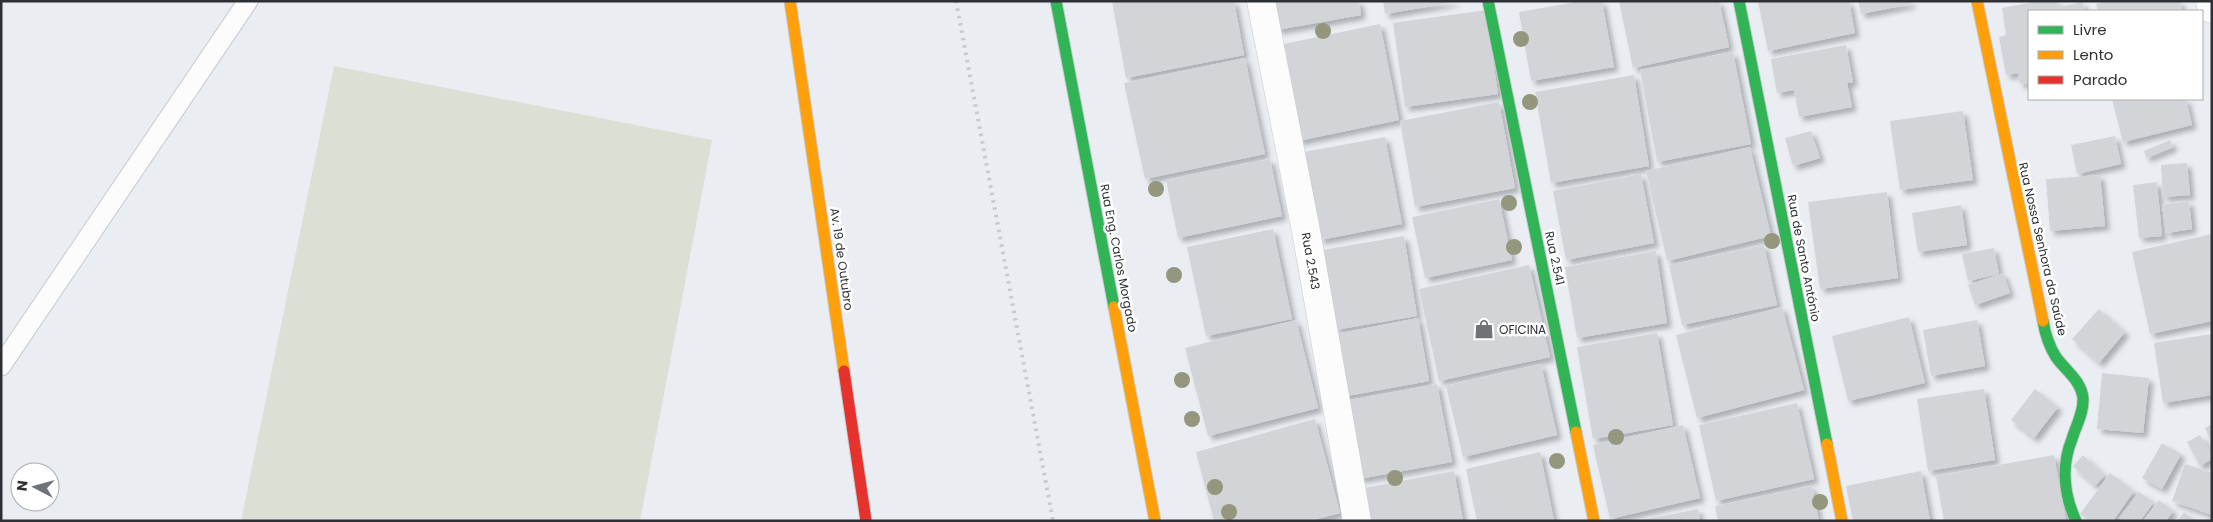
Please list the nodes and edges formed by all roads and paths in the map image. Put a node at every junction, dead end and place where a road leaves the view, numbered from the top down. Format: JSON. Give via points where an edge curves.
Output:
{"nodes":[{"id":1,"x":248,"y":1,"type":"edge"},
{"id":2,"x":790,"y":1,"type":"edge"},
{"id":3,"x":1056,"y":1,"type":"edge"},
{"id":4,"x":1261,"y":1,"type":"edge"},
{"id":5,"x":1488,"y":1,"type":"edge"},
{"id":6,"x":1739,"y":1,"type":"edge"},
{"id":7,"x":1977,"y":1,"type":"edge"},
{"id":8,"x":2210,"y":1,"type":"edge"},
{"id":9,"x":2212,"y":9,"type":"edge"},
{"id":10,"x":1,"y":366,"type":"edge"},
{"id":11,"x":866,"y":521,"type":"edge"},
{"id":12,"x":1155,"y":521,"type":"edge"},
{"id":13,"x":1356,"y":521,"type":"edge"},
{"id":14,"x":1594,"y":521,"type":"edge"},
{"id":15,"x":1842,"y":521,"type":"edge"},
{"id":16,"x":2076,"y":521,"type":"edge"}],
"edges":[{"from":1,"to":10,"type":"lane"},
{"from":2,"to":11,"type":"street","name":"Av. 19 de Outubro"},
{"from":3,"to":12,"type":"street","name":"Rua Eng. Carlos Morgado"},
{"from":4,"to":13,"type":"street","name":"Rua 2.543","via":[[1306,231]]},
{"from":5,"to":14,"type":"street","name":"Rua 2.541"},
{"from":6,"to":15,"type":"street","name":"Rua de Santo António"},
{"from":7,"to":16,"type":"street","name":"Rua Nossa Senhora da Saúde","via":[[2046,336],[2056,357],[2080,386],[2083,400],[2067,450],[2066,464],[2070,507]]},
{"from":8,"to":9,"type":"street"}]}
